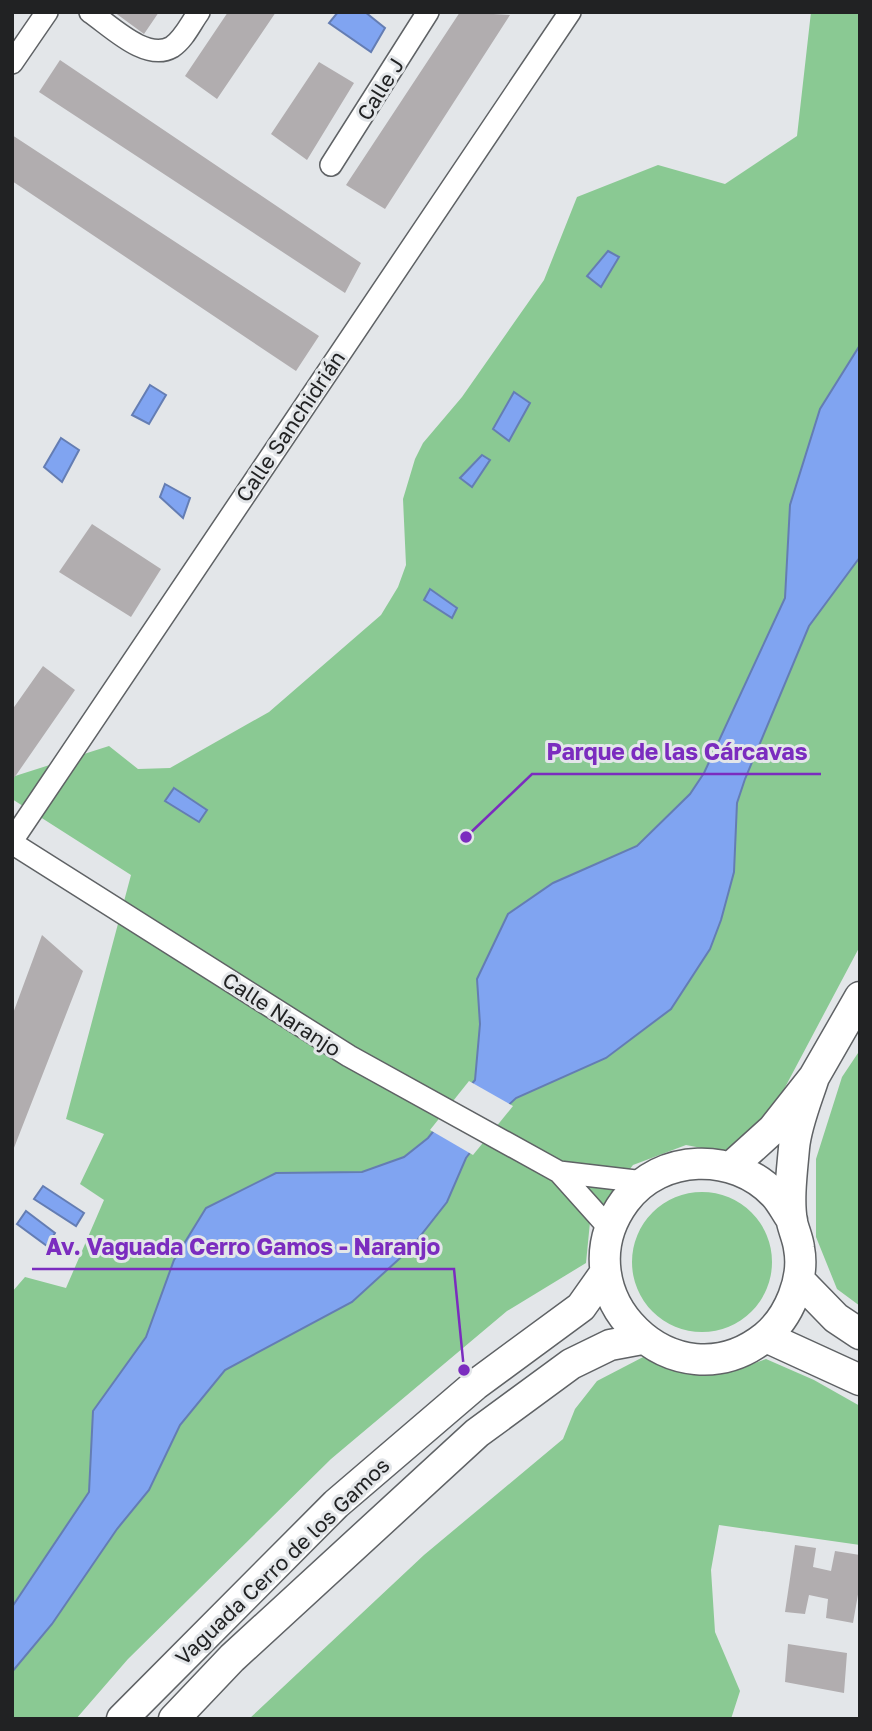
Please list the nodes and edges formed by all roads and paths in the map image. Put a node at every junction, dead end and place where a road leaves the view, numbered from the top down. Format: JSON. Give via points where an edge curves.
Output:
{"nodes":[{"id":1,"x":47,"y":12,"type":"edge"},
{"id":2,"x":90,"y":12,"type":"edge"},
{"id":3,"x":199,"y":12,"type":"edge"},
{"id":4,"x":428,"y":12,"type":"edge"},
{"id":5,"x":559,"y":16,"type":"edge"},
{"id":6,"x":12,"y":63,"type":"edge"},
{"id":7,"x":331,"y":165,"type":"dead end"},
{"id":8,"x":12,"y":842,"type":"edge"},
{"id":9,"x":860,"y":997,"type":"edge"},
{"id":10,"x":814,"y":1077,"type":"junction"},
{"id":11,"x":731,"y":1167,"type":"junction"},
{"id":12,"x":559,"y":1172,"type":"junction"},
{"id":13,"x":644,"y":1182,"type":"junction"},
{"id":14,"x":792,"y":1220,"type":"junction"},
{"id":15,"x":610,"y":1229,"type":"junction"},
{"id":16,"x":605,"y":1273,"type":"junction"},
{"id":17,"x":799,"y":1280,"type":"junction"},
{"id":18,"x":860,"y":1334,"type":"edge"},
{"id":19,"x":766,"y":1337,"type":"junction"},
{"id":20,"x":642,"y":1339,"type":"junction"},
{"id":21,"x":860,"y":1380,"type":"edge"},
{"id":22,"x":122,"y":1719,"type":"edge"},
{"id":23,"x":174,"y":1719,"type":"edge"}],
"edges":[{"from":1,"to":6,"type":"street"},
{"from":2,"to":3,"type":"street","via":[[144,48],[158,51],[182,37]]},
{"from":4,"to":7,"type":"street","name":"Calle J"},
{"from":5,"to":8,"type":"street","name":"Calle Sanchidrián"},
{"from":8,"to":12,"type":"street","name":"Calle Naranjo","via":[[349,1056]]},
{"from":9,"to":10,"type":"main road","name":"Vaguada Cerro de los Gamos"},
{"from":10,"to":11,"type":"main road","name":"Vaguada Cerro de los Gamos","via":[[773,1129]]},
{"from":10,"to":14,"type":"main road","name":"Vaguada Cerro de los Gamos","via":[[794,1144]]},
{"from":11,"to":13,"type":"main road","name":"Vaguada Cerro de los Gamos","via":[[697,1163],[669,1168]]},
{"from":11,"to":14,"type":"main road","name":"Vaguada Cerro de los Gamos","via":[[775,1195]]},
{"from":12,"to":13,"type":"street","name":"Calle Naranjo"},
{"from":12,"to":15,"type":"street","name":"Calle Naranjo"},
{"from":13,"to":15,"type":"main road","name":"Vaguada Cerro de los Gamos","via":[[618,1211]]},
{"from":14,"to":17,"type":"main road","name":"Vaguada Cerro de los Gamos","via":[[800,1250]]},
{"from":15,"to":16,"type":"main road","name":"Vaguada Cerro de los Gamos"},
{"from":16,"to":20,"type":"main road","name":"Vaguada Cerro de los Gamos","via":[[624,1320]]},
{"from":16,"to":22,"type":"main road","name":"Vaguada Cerro de los Gamos","via":[[581,1307],[475,1385],[336,1504]]},
{"from":17,"to":18,"type":"main road","via":[[836,1318]]},
{"from":17,"to":19,"type":"main road","name":"Vaguada Cerro de los Gamos","via":[[787,1311]]},
{"from":19,"to":20,"type":"main road","name":"Vaguada Cerro de los Gamos","via":[[718,1359],[691,1359]]},
{"from":19,"to":21,"type":"main road"},
{"from":20,"to":23,"type":"main road","name":"Vaguada Cerro de los Gamos","via":[[610,1345],[572,1364],[477,1433],[272,1620]]}]}
